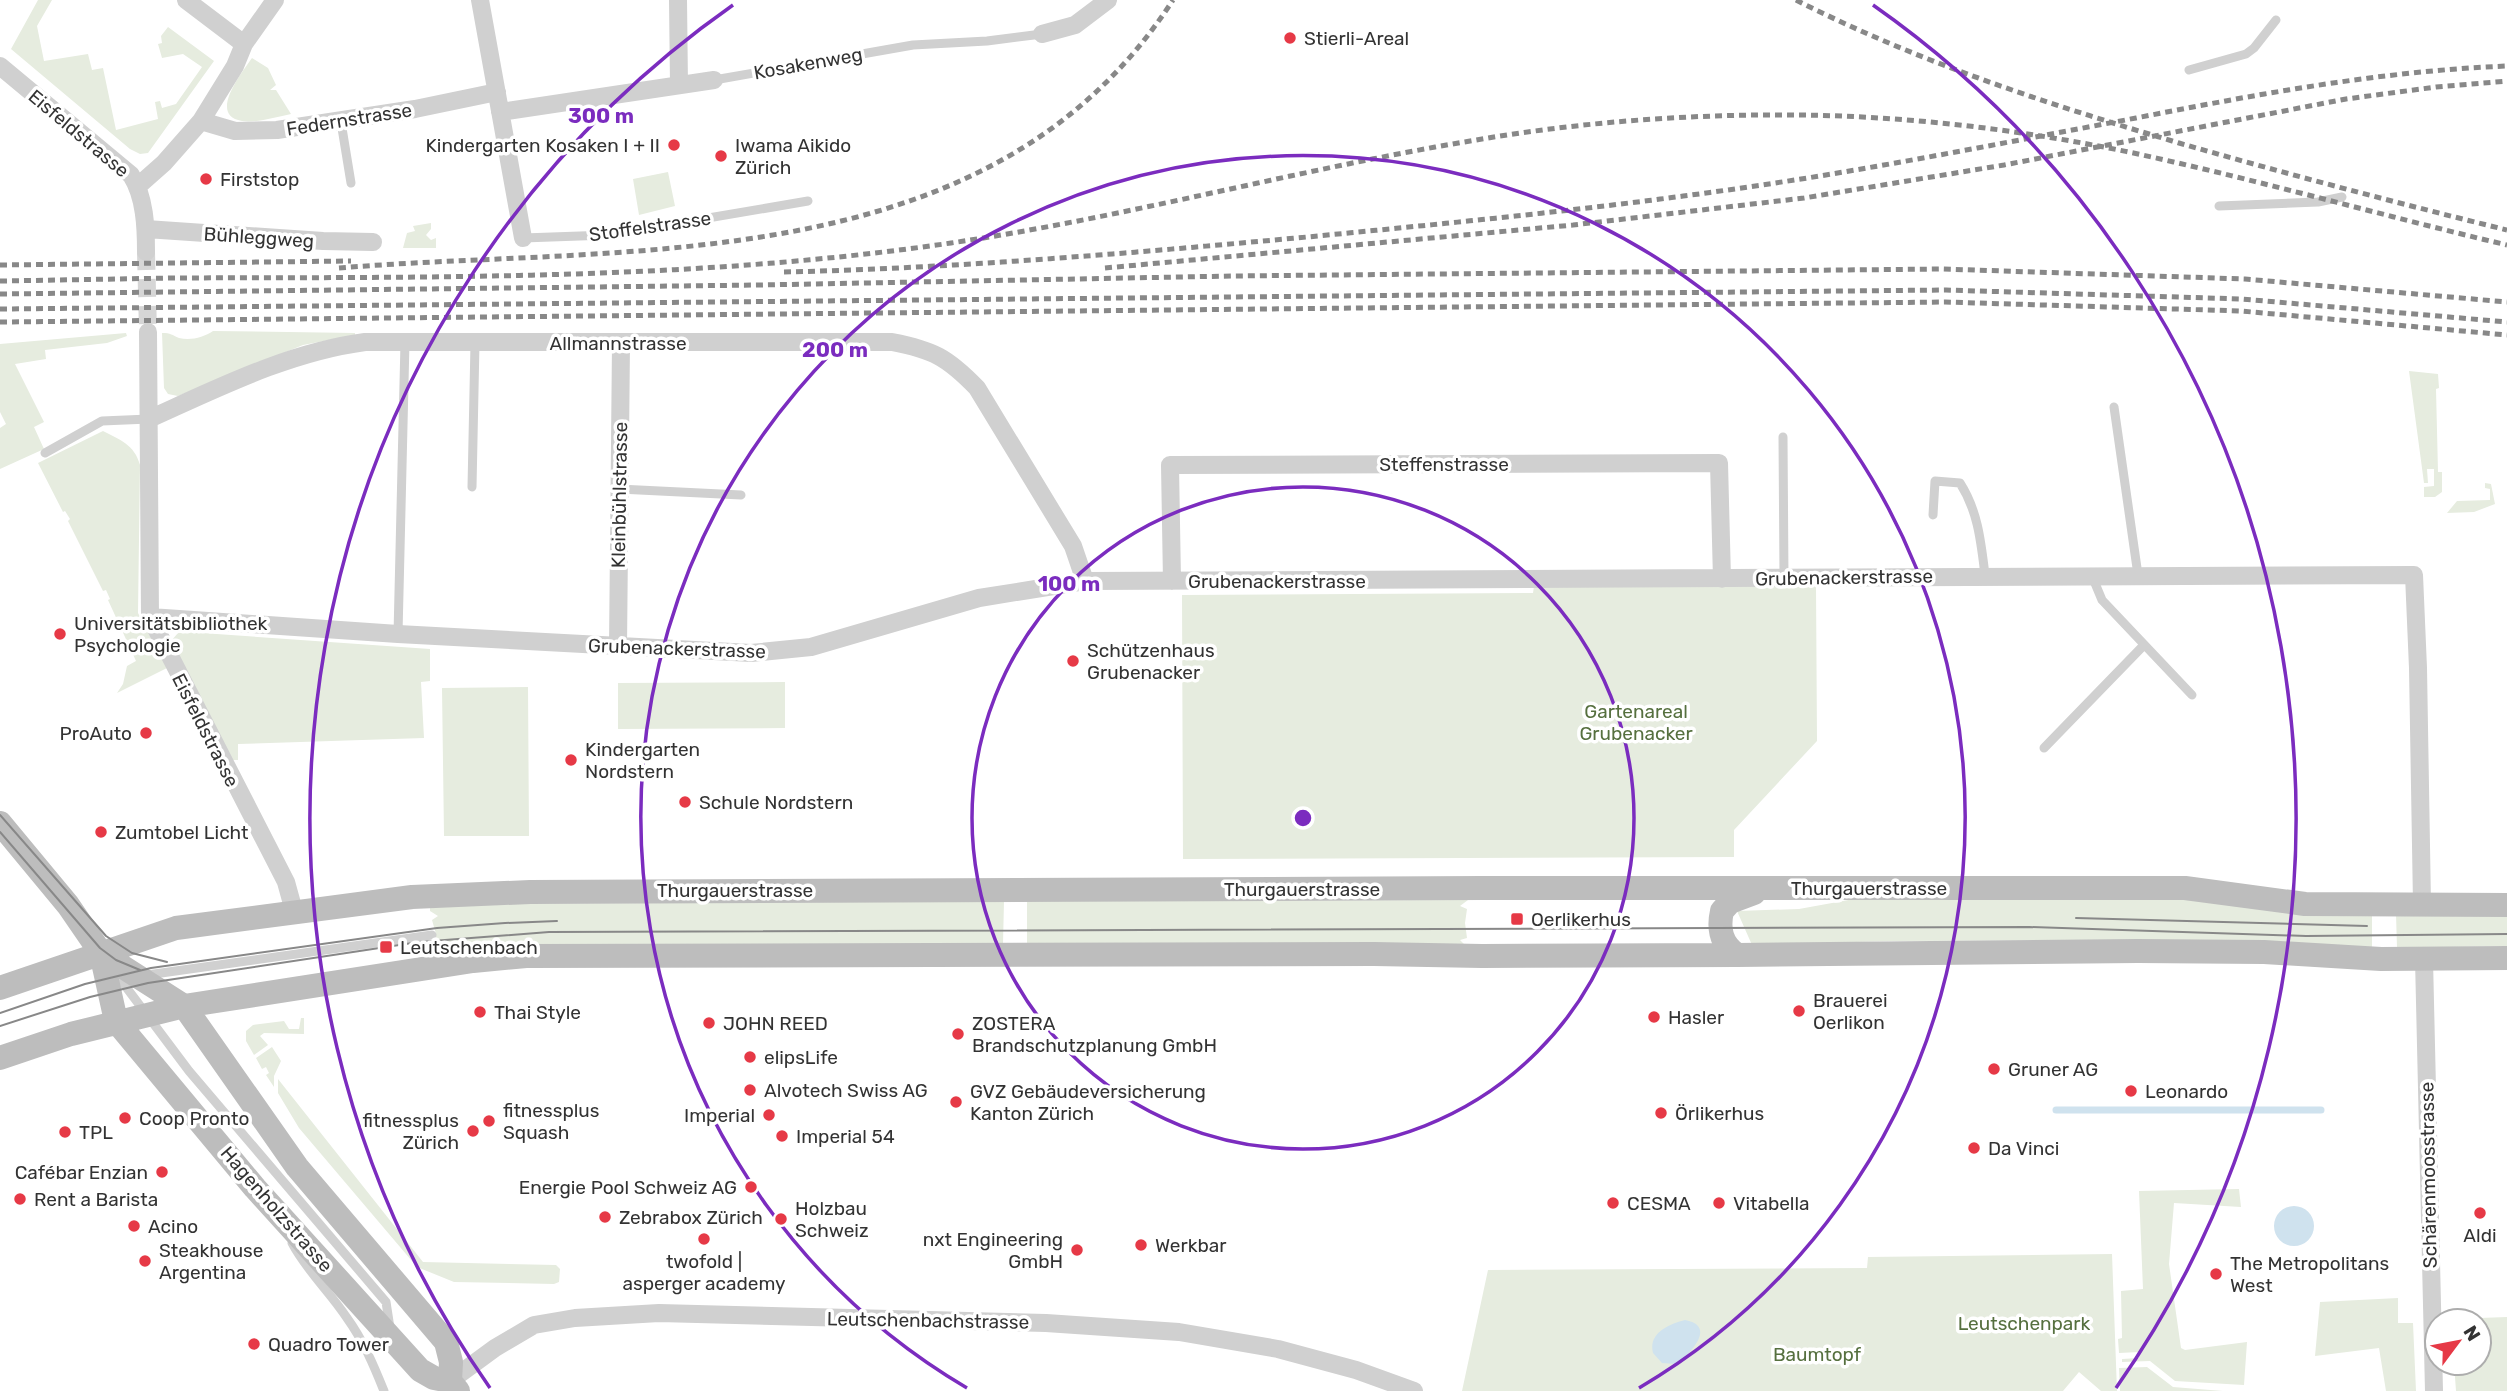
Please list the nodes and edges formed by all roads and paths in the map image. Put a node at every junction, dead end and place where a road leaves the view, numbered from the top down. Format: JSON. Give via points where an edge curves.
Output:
{"nodes":[{"id":1,"x":186,"y":0,"type":"edge"},
{"id":2,"x":275,"y":0,"type":"edge"},
{"id":3,"x":480,"y":0,"type":"edge"},
{"id":4,"x":678,"y":0,"type":"edge"},
{"id":5,"x":1108,"y":0,"type":"edge"},
{"id":6,"x":2276,"y":20,"type":"dead end"},
{"id":7,"x":1042,"y":34,"type":"joint"},
{"id":8,"x":244,"y":44,"type":"junction"},
{"id":9,"x":0,"y":66,"type":"edge"},
{"id":10,"x":2189,"y":70,"type":"dead end"},
{"id":11,"x":714,"y":79,"type":"joint"},
{"id":12,"x":679,"y":85,"type":"junction"},
{"id":13,"x":496,"y":92,"type":"junction"},
{"id":14,"x":500,"y":112,"type":"junction"},
{"id":15,"x":201,"y":121,"type":"junction"},
{"id":16,"x":341,"y":122,"type":"junction"},
{"id":17,"x":351,"y":183,"type":"dead end"},
{"id":18,"x":138,"y":186,"type":"junction"},
{"id":19,"x":2342,"y":197,"type":"dead end"},
{"id":20,"x":808,"y":201,"type":"dead end"},
{"id":21,"x":2219,"y":206,"type":"dead end"},
{"id":22,"x":146,"y":229,"type":"junction"},
{"id":23,"x":523,"y":239,"type":"joint"},
{"id":24,"x":373,"y":242,"type":"dead end"},
{"id":25,"x":146,"y":251,"type":"tunnel mouth"},
{"id":26,"x":148,"y":332,"type":"tunnel mouth"},
{"id":27,"x":405,"y":342,"type":"junction"},
{"id":28,"x":475,"y":343,"type":"junction"},
{"id":29,"x":621,"y":344,"type":"junction"},
{"id":30,"x":2114,"y":407,"type":"dead end"},
{"id":31,"x":149,"y":419,"type":"junction"},
{"id":32,"x":1783,"y":437,"type":"dead end"},
{"id":33,"x":46,"y":453,"type":"dead end"},
{"id":34,"x":472,"y":487,"type":"dead end"},
{"id":35,"x":619,"y":489,"type":"junction"},
{"id":36,"x":741,"y":495,"type":"dead end"},
{"id":37,"x":1933,"y":515,"type":"dead end"},
{"id":38,"x":1985,"y":575,"type":"junction"},
{"id":39,"x":2138,"y":575,"type":"junction"},
{"id":40,"x":2092,"y":576,"type":"junction"},
{"id":41,"x":1784,"y":578,"type":"junction"},
{"id":42,"x":1721,"y":579,"type":"junction"},
{"id":43,"x":1085,"y":581,"type":"junction"},
{"id":44,"x":1172,"y":581,"type":"junction"},
{"id":45,"x":150,"y":617,"type":"junction"},
{"id":46,"x":398,"y":634,"type":"junction"},
{"id":47,"x":2144,"y":645,"type":"junction"},
{"id":48,"x":618,"y":647,"type":"junction"},
{"id":49,"x":2192,"y":695,"type":"dead end"},
{"id":50,"x":2045,"y":748,"type":"dead end"},
{"id":51,"x":0,"y":823,"type":"edge"},
{"id":52,"x":1764,"y":888,"type":"junction"},
{"id":53,"x":2422,"y":904,"type":"junction"},
{"id":54,"x":2507,"y":905,"type":"edge"},
{"id":55,"x":294,"y":911,"type":"junction"},
{"id":56,"x":432,"y":935,"type":"dead end"},
{"id":57,"x":101,"y":953,"type":"junction"},
{"id":58,"x":1737,"y":956,"type":"junction"},
{"id":59,"x":2507,"y":958,"type":"edge"},
{"id":60,"x":2424,"y":959,"type":"junction"},
{"id":61,"x":138,"y":976,"type":"junction"},
{"id":62,"x":0,"y":988,"type":"edge"},
{"id":63,"x":184,"y":1006,"type":"junction"},
{"id":64,"x":144,"y":1015,"type":"junction"},
{"id":65,"x":116,"y":1021,"type":"junction"},
{"id":66,"x":0,"y":1058,"type":"edge"},
{"id":67,"x":278,"y":1213,"type":"junction"},
{"id":68,"x":386,"y":1302,"type":"junction"},
{"id":69,"x":419,"y":1312,"type":"junction"},
{"id":70,"x":392,"y":1337,"type":"junction"},
{"id":71,"x":449,"y":1388,"type":"edge"},
{"id":72,"x":384,"y":1391,"type":"edge"},
{"id":73,"x":1414,"y":1391,"type":"edge"},
{"id":74,"x":2434,"y":1391,"type":"edge"}],
"edges":[{"from":1,"to":8,"type":"street"},
{"from":2,"to":8,"type":"street"},
{"from":3,"to":13,"type":"street","name":"Stoffelstrasse"},
{"from":4,"to":12,"type":"street"},
{"from":5,"to":7,"type":"street","name":"Kosakenweg","via":[[1075,24]]},
{"from":6,"to":10,"type":"lane","via":[[2246,54]]},
{"from":7,"to":11,"type":"lane","name":"Kosakenweg","via":[[913,45]]},
{"from":8,"to":15,"type":"street"},
{"from":9,"to":18,"type":"street","name":"Eisfeldstrasse"},
{"from":11,"to":12,"type":"street","name":"Kosakenweg"},
{"from":12,"to":14,"type":"street","name":"Kosakenweg"},
{"from":13,"to":14,"type":"street","name":"Stoffelstrasse"},
{"from":13,"to":16,"type":"street","name":"Federnstrasse"},
{"from":14,"to":23,"type":"street","name":"Stoffelstrasse"},
{"from":15,"to":16,"type":"street","name":"Federnstrasse","via":[[235,131]]},
{"from":15,"to":18,"type":"street"},
{"from":16,"to":17,"type":"lane"},
{"from":18,"to":22,"type":"street","name":"Eisfeldstrasse"},
{"from":19,"to":21,"type":"lane"},
{"from":20,"to":23,"type":"lane","name":"Stoffelstrasse","via":[[608,235]]},
{"from":22,"to":24,"type":"street","name":"Bühleggweg"},
{"from":22,"to":25,"type":"street","name":"Eisfeldstrasse"},
{"from":26,"to":31,"type":"street","name":"Eisfeldstrasse"},
{"from":27,"to":28,"type":"street","name":"Allmannstrasse"},
{"from":27,"to":31,"type":"street","name":"Allmannstrasse","via":[[365,342],[300,355]]},
{"from":27,"to":46,"type":"lane"},
{"from":28,"to":29,"type":"street","name":"Allmannstrasse"},
{"from":28,"to":34,"type":"lane"},
{"from":29,"to":35,"type":"street","name":"Kleinbühlstrasse"},
{"from":29,"to":43,"type":"street","name":"Allmannstrasse","via":[[892,342],[935,352],[977,388],[1073,546]]},
{"from":30,"to":39,"type":"lane"},
{"from":31,"to":33,"type":"lane","name":"Allmannstrasse","via":[[102,421]]},
{"from":31,"to":45,"type":"street","name":"Eisfeldstrasse"},
{"from":32,"to":41,"type":"lane"},
{"from":35,"to":36,"type":"lane"},
{"from":35,"to":48,"type":"street","name":"Kleinbühlstrasse"},
{"from":37,"to":38,"type":"lane","via":[[1935,481],[1959,483],[1979,525]]},
{"from":38,"to":40,"type":"street","name":"Grubenackerstrasse"},
{"from":38,"to":41,"type":"street","name":"Grubenackerstrasse"},
{"from":39,"to":40,"type":"street","name":"Grubenackerstrasse"},
{"from":39,"to":53,"type":"street","name":"Grubenackerstrasse","via":[[2414,575]]},
{"from":40,"to":47,"type":"lane","via":[[2102,600]]},
{"from":41,"to":42,"type":"street","name":"Grubenackerstrasse"},
{"from":42,"to":44,"type":"street","name":"Grubenackerstrasse"},
{"from":42,"to":44,"type":"street","name":"Steffenstrasse","via":[[1718,463],[1170,465]]},
{"from":43,"to":44,"type":"street","name":"Grubenackerstrasse"},
{"from":43,"to":48,"type":"street","name":"Grubenackerstrasse","via":[[979,598],[811,647],[751,653]]},
{"from":45,"to":46,"type":"street","name":"Grubenackerstrasse"},
{"from":45,"to":55,"type":"street","name":"Eisfeldstrasse","via":[[286,882]]},
{"from":46,"to":48,"type":"street","name":"Grubenackerstrasse"},
{"from":47,"to":49,"type":"lane"},
{"from":47,"to":50,"type":"lane"},
{"from":51,"to":57,"type":"main road"},
{"from":52,"to":53,"type":"main road","name":"Thurgauerstrasse","via":[[2185,888],[2305,904]]},
{"from":52,"to":55,"type":"main road","name":"Thurgauerstrasse","via":[[530,892],[412,897]]},
{"from":52,"to":58,"type":"main road","via":[[1730,902],[1722,911],[1721,936]]},
{"from":53,"to":54,"type":"main road","name":"Thurgauerstrasse"},
{"from":55,"to":57,"type":"main road","name":"Thurgauerstrasse","via":[[176,928]]},
{"from":56,"to":61,"type":"lane"},
{"from":57,"to":61,"type":"main road"},
{"from":57,"to":62,"type":"main road","name":"Thurgauerstrasse"},
{"from":57,"to":64,"type":"lane"},
{"from":57,"to":65,"type":"main road"},
{"from":58,"to":60,"type":"main road","via":[[2138,951]]},
{"from":58,"to":63,"type":"main road","via":[[526,956]]},
{"from":59,"to":60,"type":"main road"},
{"from":60,"to":74,"type":"street","name":"Schärenmoosstrasse"},
{"from":61,"to":63,"type":"main road"},
{"from":63,"to":64,"type":"main road"},
{"from":63,"to":69,"type":"main road","via":[[297,1167]]},
{"from":64,"to":65,"type":"main road"},
{"from":64,"to":68,"type":"lane","name":"Hagenholzstrasse"},
{"from":65,"to":66,"type":"main road"},
{"from":65,"to":67,"type":"main road","name":"Hagenholzstrasse"},
{"from":67,"to":70,"type":"main road","name":"Hagenholzstrasse"},
{"from":67,"to":72,"type":"lane","via":[[300,1258],[349,1320]]},
{"from":68,"to":69,"type":"lane"},
{"from":68,"to":70,"type":"lane"},
{"from":69,"to":71,"type":"main road","via":[[446,1342],[451,1362]]},
{"from":70,"to":71,"type":"main road","name":"Hagenholzstrasse","via":[[420,1370]]},
{"from":71,"to":73,"type":"street","name":"Leutschenbachstrasse","via":[[495,1348],[534,1325],[659,1313],[1046,1323],[1179,1332],[1278,1349]]}]}
